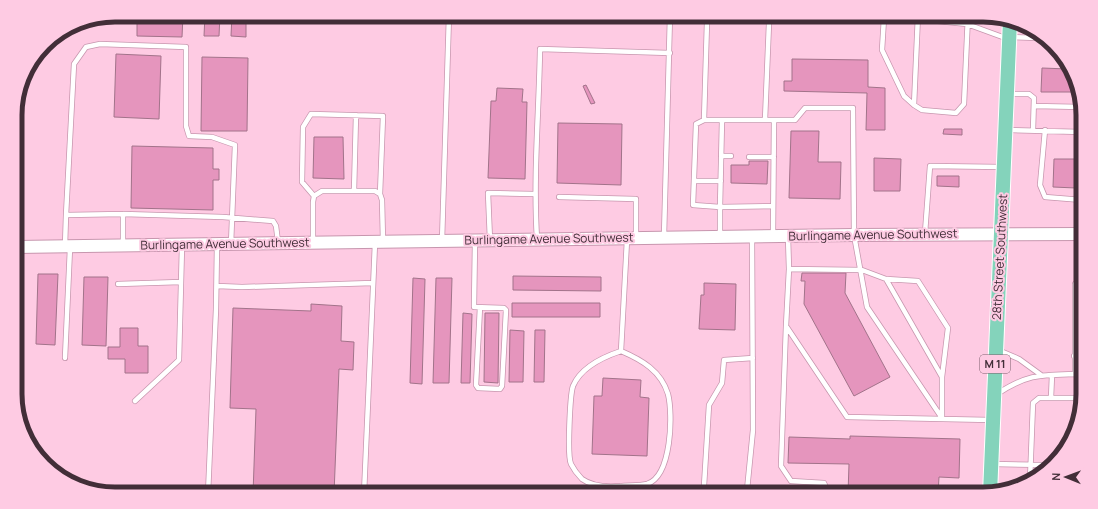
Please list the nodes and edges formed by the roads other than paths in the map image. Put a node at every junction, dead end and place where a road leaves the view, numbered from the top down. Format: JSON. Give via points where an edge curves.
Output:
{"nodes":[{"id":1,"x":449,"y":22,"type":"edge"},
{"id":2,"x":670,"y":22,"type":"edge"},
{"id":3,"x":707,"y":22,"type":"edge"},
{"id":4,"x":768,"y":22,"type":"edge"},
{"id":5,"x":884,"y":22,"type":"edge"},
{"id":6,"x":918,"y":22,"type":"edge"},
{"id":7,"x":953,"y":22,"type":"edge"},
{"id":8,"x":967,"y":24,"type":"junction"},
{"id":9,"x":1010,"y":26,"type":"edge"},
{"id":10,"x":1034,"y":37,"type":"edge"},
{"id":11,"x":1009,"y":38,"type":"junction"},
{"id":12,"x":670,"y":53,"type":"junction"},
{"id":13,"x":1007,"y":94,"type":"junction"},
{"id":14,"x":914,"y":105,"type":"junction"},
{"id":15,"x":1034,"y":106,"type":"junction"},
{"id":16,"x":1075,"y":106,"type":"edge"},
{"id":17,"x":356,"y":115,"type":"junction"},
{"id":18,"x":704,"y":120,"type":"junction"},
{"id":19,"x":722,"y":120,"type":"junction"},
{"id":20,"x":765,"y":120,"type":"junction"},
{"id":21,"x":774,"y":120,"type":"junction"},
{"id":22,"x":1005,"y":130,"type":"junction"},
{"id":23,"x":1033,"y":130,"type":"junction"},
{"id":24,"x":1045,"y":130,"type":"junction"},
{"id":25,"x":1076,"y":132,"type":"edge"},
{"id":26,"x":721,"y":156,"type":"junction"},
{"id":27,"x":731,"y":156,"type":"dead end"},
{"id":28,"x":749,"y":157,"type":"dead end"},
{"id":29,"x":774,"y":158,"type":"junction"},
{"id":30,"x":1004,"y":167,"type":"junction"},
{"id":31,"x":721,"y":181,"type":"junction"},
{"id":32,"x":694,"y":182,"type":"junction"},
{"id":33,"x":354,"y":191,"type":"junction"},
{"id":34,"x":380,"y":194,"type":"junction"},
{"id":35,"x":534,"y":194,"type":"junction"},
{"id":36,"x":314,"y":196,"type":"junction"},
{"id":37,"x":559,"y":197,"type":"dead end"},
{"id":38,"x":1076,"y":200,"type":"edge"},
{"id":39,"x":773,"y":206,"type":"junction"},
{"id":40,"x":720,"y":207,"type":"junction"},
{"id":41,"x":123,"y":214,"type":"junction"},
{"id":42,"x":66,"y":215,"type":"junction"},
{"id":43,"x":232,"y":219,"type":"junction"},
{"id":44,"x":924,"y":234,"type":"junction"},
{"id":45,"x":1001,"y":234,"type":"junction"},
{"id":46,"x":1076,"y":234,"type":"edge"},
{"id":47,"x":854,"y":235,"type":"junction"},
{"id":48,"x":720,"y":237,"type":"junction"},
{"id":49,"x":752,"y":237,"type":"junction"},
{"id":50,"x":773,"y":237,"type":"junction"},
{"id":51,"x":788,"y":237,"type":"junction"},
{"id":52,"x":632,"y":238,"type":"junction"},
{"id":53,"x":664,"y":238,"type":"junction"},
{"id":54,"x":536,"y":239,"type":"junction"},
{"id":55,"x":442,"y":240,"type":"junction"},
{"id":56,"x":475,"y":240,"type":"junction"},
{"id":57,"x":490,"y":240,"type":"junction"},
{"id":58,"x":379,"y":241,"type":"junction"},
{"id":59,"x":313,"y":242,"type":"junction"},
{"id":60,"x":278,"y":243,"type":"junction"},
{"id":61,"x":182,"y":244,"type":"junction"},
{"id":62,"x":217,"y":244,"type":"junction"},
{"id":63,"x":231,"y":244,"type":"junction"},
{"id":64,"x":123,"y":245,"type":"junction"},
{"id":65,"x":67,"y":246,"type":"junction"},
{"id":66,"x":22,"y":247,"type":"edge"},
{"id":67,"x":789,"y":269,"type":"junction"},
{"id":68,"x":862,"y":270,"type":"junction"},
{"id":69,"x":886,"y":279,"type":"junction"},
{"id":70,"x":181,"y":282,"type":"junction"},
{"id":71,"x":373,"y":283,"type":"junction"},
{"id":72,"x":118,"y":284,"type":"dead end"},
{"id":73,"x":1076,"y":284,"type":"edge"},
{"id":74,"x":217,"y":286,"type":"junction"},
{"id":75,"x":1075,"y":306,"type":"joint"},
{"id":76,"x":480,"y":307,"type":"junction"},
{"id":77,"x":1075,"y":319,"type":"joint"},
{"id":78,"x":786,"y":326,"type":"junction"},
{"id":79,"x":1075,"y":340,"type":"joint"},
{"id":80,"x":996,"y":350,"type":"junction"},
{"id":81,"x":621,"y":351,"type":"junction"},
{"id":82,"x":1074,"y":356,"type":"joint"},
{"id":83,"x":65,"y":358,"type":"dead end"},
{"id":84,"x":753,"y":358,"type":"junction"},
{"id":85,"x":1075,"y":374,"type":"joint"},
{"id":86,"x":1041,"y":375,"type":"junction"},
{"id":87,"x":1052,"y":375,"type":"junction"},
{"id":88,"x":942,"y":377,"type":"junction"},
{"id":89,"x":994,"y":396,"type":"junction"},
{"id":90,"x":1051,"y":398,"type":"junction"},
{"id":91,"x":1076,"y":398,"type":"edge"},
{"id":92,"x":135,"y":400,"type":"dead end"},
{"id":93,"x":942,"y":418,"type":"junction"},
{"id":94,"x":993,"y":420,"type":"junction"},
{"id":95,"x":991,"y":464,"type":"junction"},
{"id":96,"x":1030,"y":464,"type":"junction"},
{"id":97,"x":1044,"y":465,"type":"edge"},
{"id":98,"x":1030,"y":475,"type":"edge"},
{"id":99,"x":208,"y":487,"type":"edge"},
{"id":100,"x":364,"y":487,"type":"edge"},
{"id":101,"x":706,"y":487,"type":"edge"},
{"id":102,"x":747,"y":487,"type":"edge"},
{"id":103,"x":826,"y":487,"type":"edge"},
{"id":104,"x":990,"y":487,"type":"edge"}],
"edges":[{"from":1,"to":55,"type":"lane"},
{"from":2,"to":12,"type":"lane"},
{"from":3,"to":18,"type":"lane"},
{"from":4,"to":20,"type":"lane"},
{"from":5,"to":14,"type":"lane","via":[[882,50],[904,96]]},
{"from":6,"to":14,"type":"lane"},
{"from":7,"to":8,"type":"lane"},
{"from":8,"to":11,"type":"lane"},
{"from":8,"to":14,"type":"lane","via":[[964,104],[956,113],[922,110]]},
{"from":9,"to":11,"type":"main road","name":"28th Street Southwest","number":"M 11"},
{"from":10,"to":11,"type":"lane"},
{"from":11,"to":13,"type":"main road","name":"28th Street Southwest","number":"M 11"},
{"from":12,"to":35,"type":"lane","via":[[540,49]]},
{"from":12,"to":53,"type":"lane"},
{"from":13,"to":15,"type":"lane","via":[[1032,95]]},
{"from":13,"to":22,"type":"main road","name":"28th Street Southwest","number":"M 11"},
{"from":15,"to":16,"type":"lane"},
{"from":15,"to":23,"type":"lane"},
{"from":17,"to":33,"type":"lane"},
{"from":17,"to":34,"type":"lane","via":[[384,116]]},
{"from":17,"to":36,"type":"lane","via":[[311,114],[303,128],[302,182]]},
{"from":18,"to":19,"type":"lane"},
{"from":18,"to":32,"type":"lane","via":[[696,124]]},
{"from":19,"to":20,"type":"lane"},
{"from":19,"to":26,"type":"lane"},
{"from":20,"to":21,"type":"lane"},
{"from":21,"to":29,"type":"lane"},
{"from":21,"to":47,"type":"lane","via":[[795,120],[805,108],[853,108]]},
{"from":22,"to":23,"type":"lane"},
{"from":22,"to":30,"type":"main road","name":"28th Street Southwest","number":"M 11"},
{"from":23,"to":24,"type":"lane"},
{"from":24,"to":25,"type":"lane"},
{"from":24,"to":38,"type":"lane","via":[[1040,185],[1045,197]]},
{"from":26,"to":27,"type":"lane"},
{"from":26,"to":31,"type":"lane"},
{"from":28,"to":29,"type":"lane"},
{"from":29,"to":39,"type":"lane"},
{"from":30,"to":44,"type":"lane","via":[[930,166]]},
{"from":30,"to":45,"type":"main road","name":"28th Street Southwest","number":"M 11"},
{"from":31,"to":32,"type":"lane"},
{"from":31,"to":40,"type":"lane"},
{"from":32,"to":40,"type":"lane","via":[[693,205]]},
{"from":33,"to":34,"type":"lane","via":[[374,191]]},
{"from":33,"to":36,"type":"lane","via":[[322,191]]},
{"from":34,"to":58,"type":"lane","via":[[382,200]]},
{"from":35,"to":54,"type":"lane"},
{"from":35,"to":57,"type":"lane","via":[[488,193]]},
{"from":36,"to":59,"type":"lane"},
{"from":37,"to":52,"type":"lane","via":[[636,199]]},
{"from":39,"to":40,"type":"lane"},
{"from":39,"to":50,"type":"lane"},
{"from":40,"to":48,"type":"lane"},
{"from":41,"to":42,"type":"lane"},
{"from":41,"to":43,"type":"lane"},
{"from":41,"to":64,"type":"lane"},
{"from":42,"to":43,"type":"lane","via":[[74,64],[86,47],[100,44],[186,47],[186,126],[189,136],[220,138],[235,145]]},
{"from":42,"to":65,"type":"lane"},
{"from":43,"to":60,"type":"lane","via":[[273,221]]},
{"from":43,"to":63,"type":"lane"},
{"from":44,"to":45,"type":"street","name":"Burlingame Avenue Southwest"},
{"from":44,"to":47,"type":"street","name":"Burlingame Avenue Southwest"},
{"from":45,"to":46,"type":"street","name":"Burlingame Avenue Southwest"},
{"from":45,"to":80,"type":"main road","name":"28th Street Southwest","number":"M 11"},
{"from":47,"to":51,"type":"street","name":"Burlingame Avenue Southwest"},
{"from":47,"to":68,"type":"lane"},
{"from":48,"to":49,"type":"street","name":"Burlingame Avenue Southwest"},
{"from":48,"to":53,"type":"street","name":"Burlingame Avenue Southwest"},
{"from":49,"to":50,"type":"street","name":"Burlingame Avenue Southwest"},
{"from":49,"to":84,"type":"lane"},
{"from":50,"to":51,"type":"street","name":"Burlingame Avenue Southwest"},
{"from":51,"to":67,"type":"lane"},
{"from":52,"to":53,"type":"street","name":"Burlingame Avenue Southwest"},
{"from":52,"to":54,"type":"street","name":"Burlingame Avenue Southwest"},
{"from":52,"to":81,"type":"lane"},
{"from":54,"to":57,"type":"street","name":"Burlingame Avenue Southwest"},
{"from":55,"to":56,"type":"street","name":"Burlingame Avenue Southwest"},
{"from":55,"to":58,"type":"street","name":"Burlingame Avenue Southwest"},
{"from":56,"to":57,"type":"street","name":"Burlingame Avenue Southwest"},
{"from":56,"to":76,"type":"lane","via":[[474,306]]},
{"from":58,"to":59,"type":"street","name":"Burlingame Avenue Southwest"},
{"from":58,"to":71,"type":"lane"},
{"from":59,"to":60,"type":"street","name":"Burlingame Avenue Southwest"},
{"from":60,"to":63,"type":"street","name":"Burlingame Avenue Southwest"},
{"from":61,"to":62,"type":"street","name":"Burlingame Avenue Southwest"},
{"from":61,"to":64,"type":"street","name":"Burlingame Avenue Southwest"},
{"from":61,"to":70,"type":"lane"},
{"from":62,"to":63,"type":"street","name":"Burlingame Avenue Southwest"},
{"from":62,"to":74,"type":"lane"},
{"from":64,"to":65,"type":"street","name":"Burlingame Avenue Southwest"},
{"from":65,"to":66,"type":"street","name":"Burlingame Avenue Southwest"},
{"from":65,"to":83,"type":"lane"},
{"from":67,"to":68,"type":"lane"},
{"from":67,"to":78,"type":"lane"},
{"from":68,"to":69,"type":"lane"},
{"from":68,"to":93,"type":"lane","via":[[867,307]]},
{"from":69,"to":88,"type":"lane"},
{"from":69,"to":88,"type":"lane","via":[[918,281],[948,328]]},
{"from":70,"to":72,"type":"lane"},
{"from":70,"to":92,"type":"lane","via":[[179,360]]},
{"from":71,"to":74,"type":"lane"},
{"from":71,"to":100,"type":"lane"},
{"from":73,"to":75,"type":"lane"},
{"from":74,"to":99,"type":"lane"},
{"from":75,"to":77,"type":"lane"},
{"from":76,"to":76,"type":"lane","via":[[476,385],[478,388],[500,389],[506,310]]},
{"from":77,"to":79,"type":"lane"},
{"from":78,"to":93,"type":"lane","via":[[847,417]]},
{"from":78,"to":103,"type":"lane","via":[[781,466],[791,481],[824,483]]},
{"from":79,"to":82,"type":"lane"},
{"from":80,"to":86,"type":"lane","via":[[1019,359]]},
{"from":80,"to":89,"type":"main road","name":"28th Street Southwest","number":"M 11"},
{"from":81,"to":81,"type":"lane","via":[[602,357],[586,370],[574,386],[571,407],[571,464],[582,478],[607,487],[648,483],[660,472],[671,430],[670,404],[665,385],[652,368]]},
{"from":82,"to":85,"type":"lane"},
{"from":84,"to":101,"type":"lane","via":[[724,360],[722,383],[709,405],[704,486]]},
{"from":84,"to":102,"type":"lane","via":[[753,430]]},
{"from":85,"to":87,"type":"lane"},
{"from":86,"to":87,"type":"lane"},
{"from":86,"to":89,"type":"lane","via":[[1019,381]]},
{"from":87,"to":90,"type":"lane"},
{"from":88,"to":93,"type":"lane"},
{"from":89,"to":94,"type":"main road","name":"28th Street Southwest","number":"M 11"},
{"from":90,"to":91,"type":"lane"},
{"from":90,"to":96,"type":"lane","via":[[1039,398],[1033,403]]},
{"from":93,"to":94,"type":"lane"},
{"from":94,"to":95,"type":"main road","name":"28th Street Southwest","number":"M 11"},
{"from":95,"to":96,"type":"lane"},
{"from":95,"to":104,"type":"main road","name":"28th Street Southwest","number":"M 11"},
{"from":96,"to":97,"type":"lane"},
{"from":96,"to":98,"type":"lane"}]}
